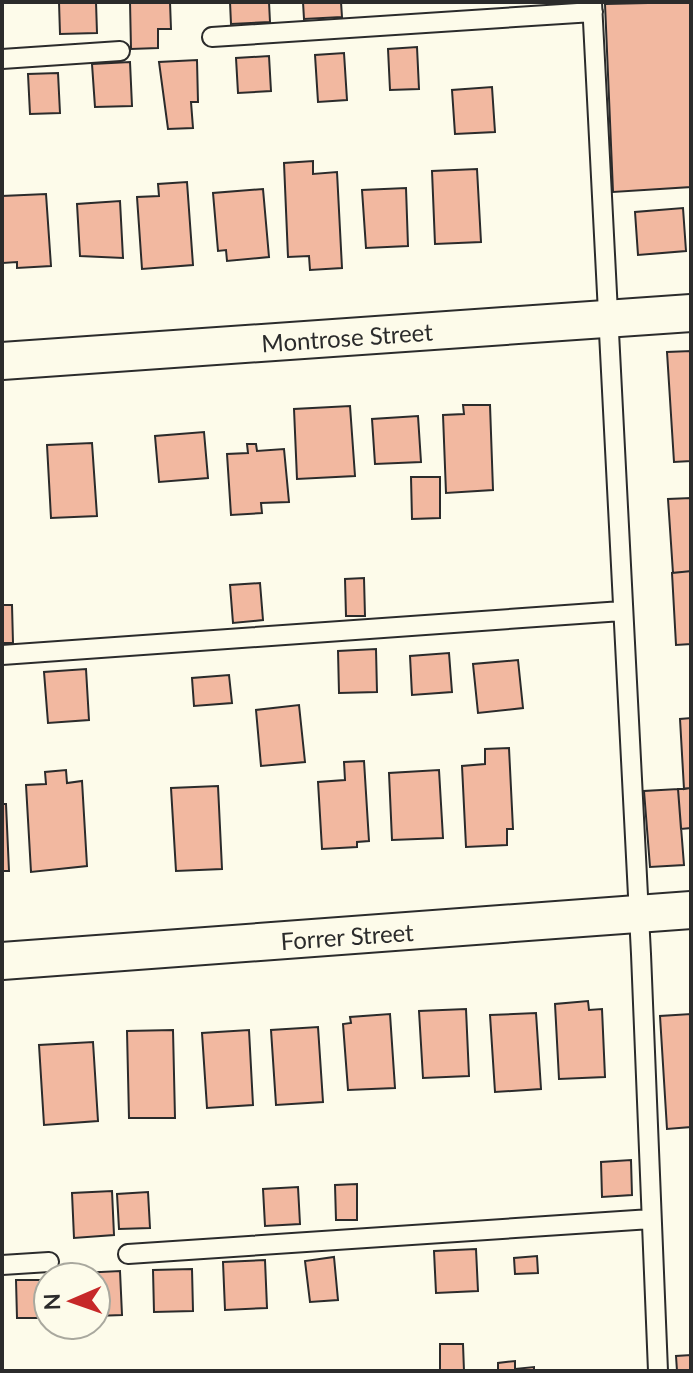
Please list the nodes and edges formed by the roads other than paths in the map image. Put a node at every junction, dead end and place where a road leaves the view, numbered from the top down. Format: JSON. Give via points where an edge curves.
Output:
{"nodes":[{"id":1,"x":592,"y":7,"type":"edge"},
{"id":2,"x":212,"y":37,"type":"dead end"},
{"id":3,"x":120,"y":51,"type":"dead end"},
{"id":4,"x":2,"y":59,"type":"edge"},
{"id":5,"x":691,"y":313,"type":"edge"},
{"id":6,"x":608,"y":319,"type":"junction"},
{"id":7,"x":2,"y":361,"type":"edge"},
{"id":8,"x":622,"y":611,"type":"junction"},
{"id":9,"x":2,"y":655,"type":"edge"},
{"id":10,"x":691,"y":910,"type":"edge"},
{"id":11,"x":637,"y":915,"type":"junction"},
{"id":12,"x":2,"y":961,"type":"edge"},
{"id":13,"x":651,"y":1219,"type":"junction"},
{"id":14,"x":128,"y":1254,"type":"dead end"},
{"id":15,"x":32,"y":1263,"type":"edge"},
{"id":16,"x":2,"y":1265,"type":"edge"},
{"id":17,"x":658,"y":1371,"type":"edge"}],
"edges":[{"from":1,"to":2,"type":"lane"},
{"from":1,"to":6,"type":"lane"},
{"from":3,"to":4,"type":"lane"},
{"from":5,"to":6,"type":"street","name":"Montrose Street"},
{"from":6,"to":7,"type":"street","name":"Montrose Street"},
{"from":6,"to":8,"type":"lane"},
{"from":8,"to":9,"type":"lane"},
{"from":8,"to":11,"type":"lane"},
{"from":10,"to":11,"type":"street","name":"Forrer Street"},
{"from":11,"to":12,"type":"street","name":"Forrer Street"},
{"from":11,"to":13,"type":"lane"},
{"from":13,"to":14,"type":"lane"},
{"from":13,"to":17,"type":"lane"},
{"from":15,"to":16,"type":"lane"}]}
